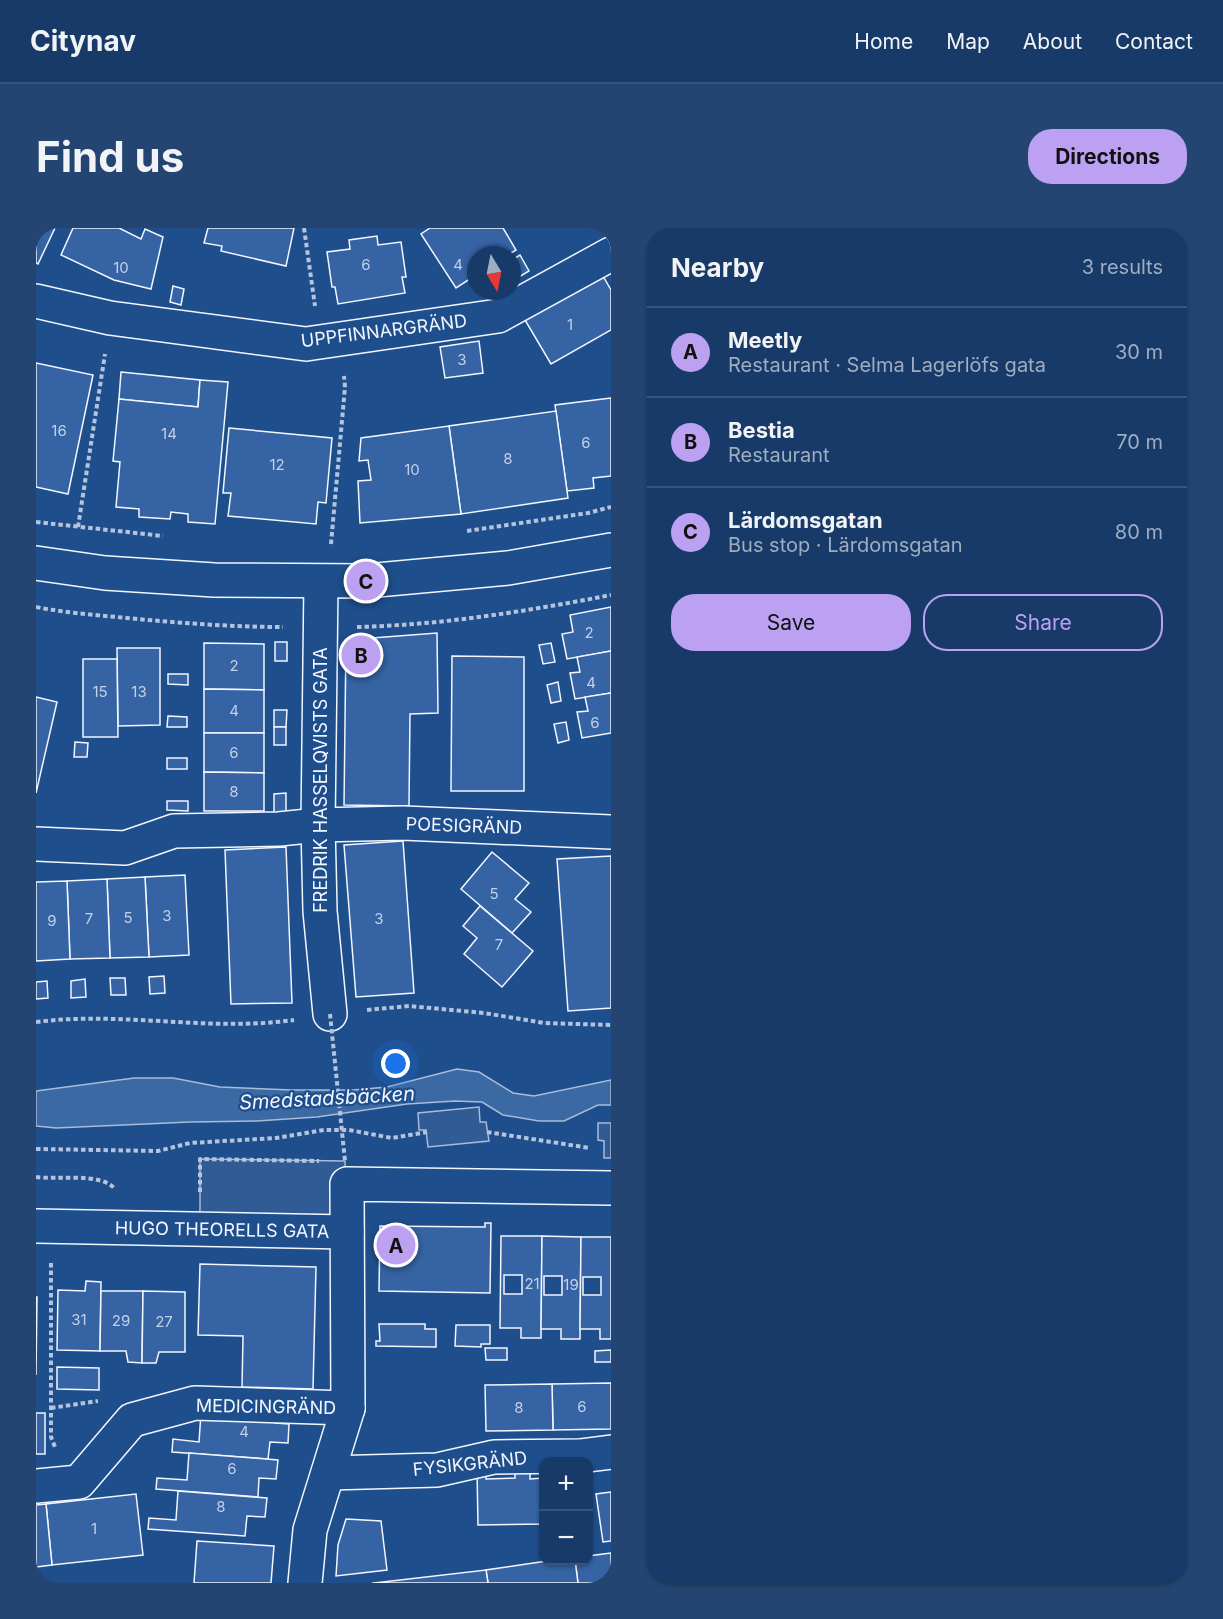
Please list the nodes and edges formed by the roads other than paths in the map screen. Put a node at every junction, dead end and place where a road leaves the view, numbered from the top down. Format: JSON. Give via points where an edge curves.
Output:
{"nodes":[{"id":1,"x":611,"y":254,"type":"edge"},
{"id":2,"x":36,"y":301,"type":"edge"},
{"id":3,"x":611,"y":550,"type":"edge"},
{"id":4,"x":36,"y":563,"type":"edge"},
{"id":5,"x":321,"y":582,"type":"junction"},
{"id":6,"x":318,"y":825,"type":"junction"},
{"id":7,"x":611,"y":832,"type":"edge"},
{"id":8,"x":36,"y":844,"type":"edge"},
{"id":9,"x":330,"y":1014,"type":"road end"},
{"id":10,"x":611,"y":1188,"type":"edge"},
{"id":11,"x":44,"y":1226,"type":"edge"},
{"id":12,"x":347,"y":1232,"type":"junction"},
{"id":13,"x":348,"y":1408,"type":"junction"},
{"id":14,"x":611,"y":1452,"type":"edge"},
{"id":15,"x":329,"y":1473,"type":"junction"},
{"id":16,"x":36,"y":1486,"type":"edge"},
{"id":17,"x":305,"y":1583,"type":"edge"}],
"edges":[{"from":1,"to":2,"type":"street","name":"UPPFINNARGRÄND","via":[[498,316],[306,344],[110,318]]},
{"from":3,"to":5,"type":"street","via":[[508,568]]},
{"from":4,"to":5,"type":"street","via":[[116,574]]},
{"from":5,"to":6,"type":"street","name":"FREDRIK HASSELQVISTS GATA"},
{"from":6,"to":7,"type":"street","name":"POESIGRÄND","via":[[403,823]]},
{"from":6,"to":8,"type":"street","name":"POESIGRÄND","via":[[174,831],[125,848]]},
{"from":6,"to":9,"type":"street","name":"FREDRIK HASSELQVISTS GATA","via":[[320,911]]},
{"from":10,"to":12,"type":"street","name":"HUGO THEORELLS GATA","via":[[342,1169]]},
{"from":11,"to":12,"type":"street","name":"HUGO THEORELLS GATA"},
{"from":12,"to":13,"type":"street"},
{"from":13,"to":15,"type":"street"},
{"from":13,"to":16,"type":"street","name":"MEDICINGRÄND","via":[[195,1403],[132,1420],[79,1482]]},
{"from":14,"to":15,"type":"street","name":"FYSIKGRÄND","via":[[494,1458],[437,1470]]},
{"from":15,"to":17,"type":"street","via":[[310,1530]]}]}
